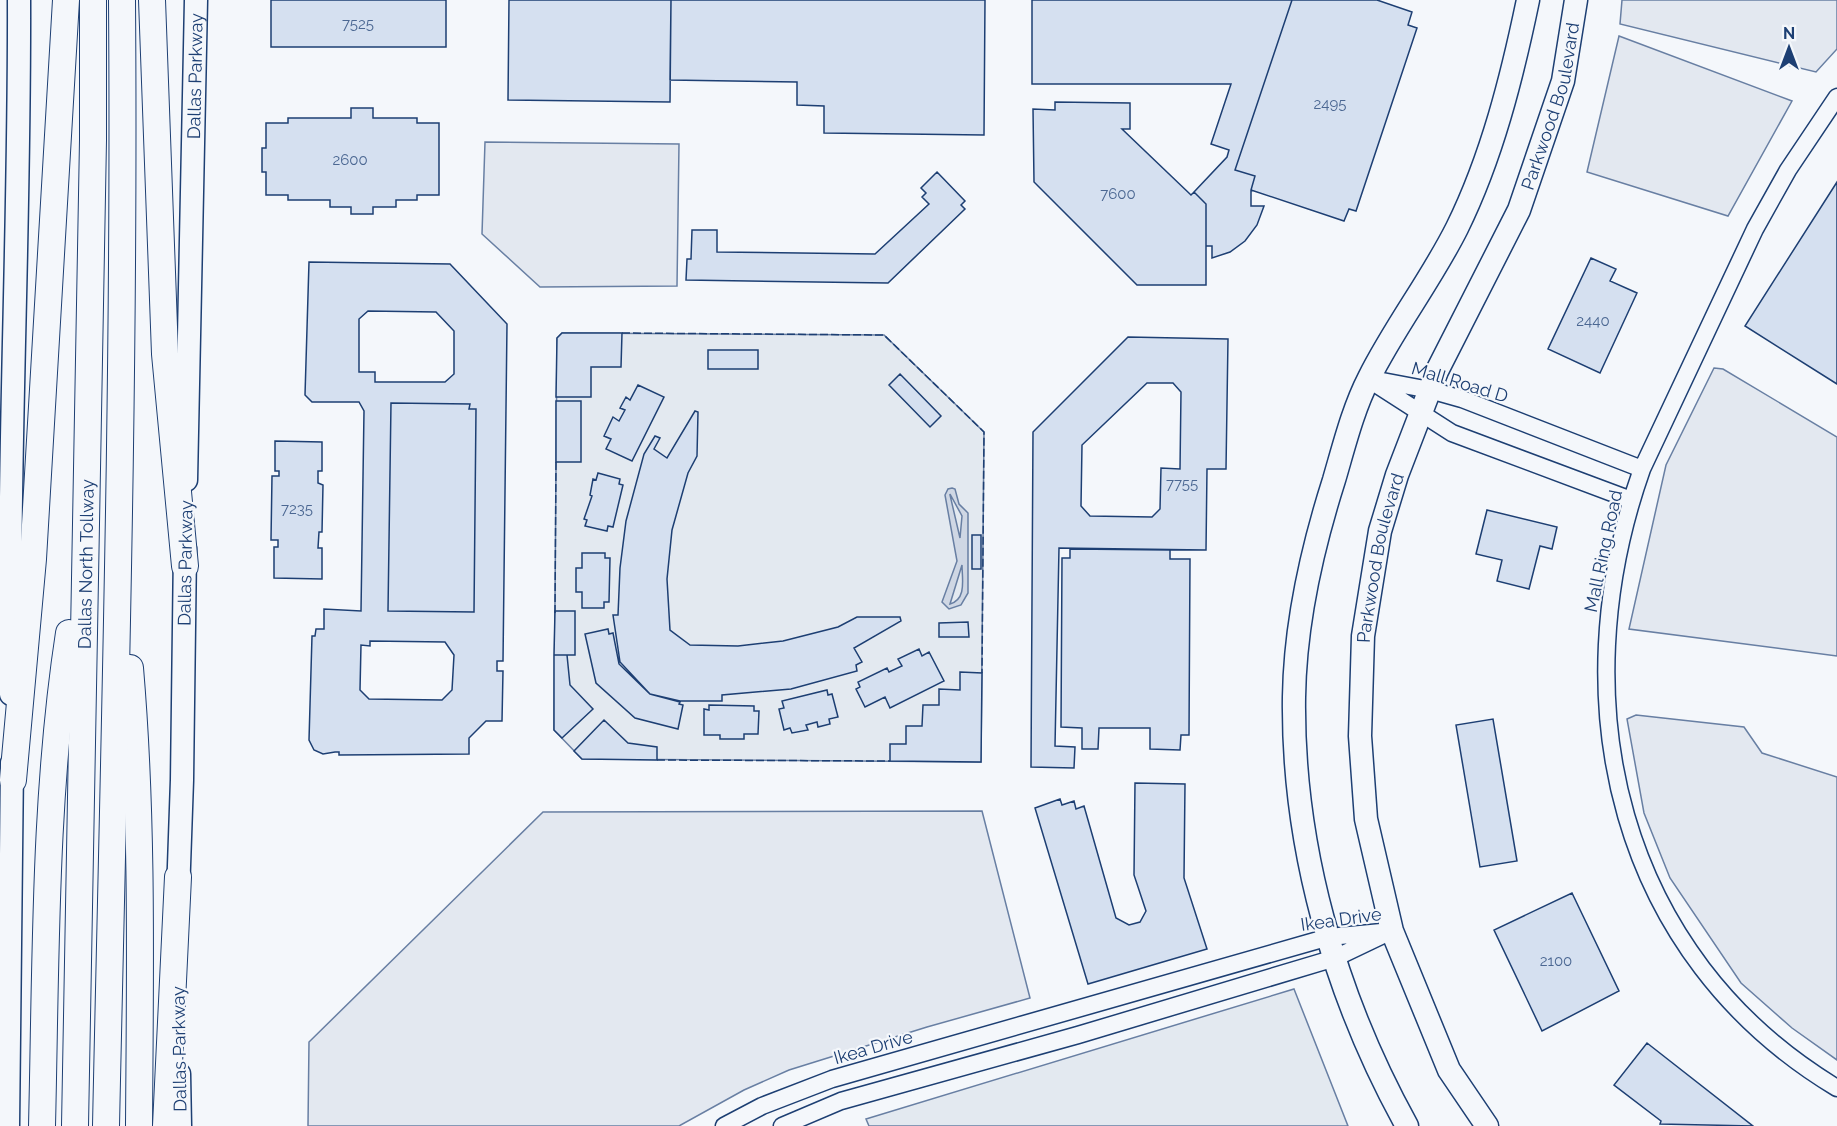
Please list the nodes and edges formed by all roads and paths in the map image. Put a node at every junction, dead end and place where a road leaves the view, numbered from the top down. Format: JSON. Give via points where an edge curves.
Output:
{"nodes":[{"id":1,"x":19,"y":0,"type":"edge"},
{"id":2,"x":66,"y":0,"type":"edge"},
{"id":3,"x":93,"y":0,"type":"edge"},
{"id":4,"x":122,"y":0,"type":"edge"},
{"id":5,"x":152,"y":0,"type":"edge"},
{"id":6,"x":196,"y":0,"type":"edge"},
{"id":7,"x":1528,"y":0,"type":"edge"},
{"id":8,"x":1575,"y":0,"type":"edge"},
{"id":9,"x":1837,"y":97,"type":"edge"},
{"id":10,"x":1368,"y":379,"type":"junction"},
{"id":11,"x":1430,"y":390,"type":"junction"},
{"id":12,"x":1422,"y":412,"type":"junction"},
{"id":13,"x":1642,"y":469,"type":"junction"},
{"id":14,"x":5,"y":499,"type":"edge"},
{"id":15,"x":1631,"y":500,"type":"junction"},
{"id":16,"x":118,"y":524,"type":"junction"},
{"id":17,"x":84,"y":525,"type":"junction"},
{"id":18,"x":185,"y":566,"type":"junction"},
{"id":19,"x":13,"y":780,"type":"junction"},
{"id":20,"x":178,"y":877,"type":"junction"},
{"id":21,"x":1392,"y":931,"type":"junction"},
{"id":22,"x":1332,"y":947,"type":"junction"},
{"id":23,"x":1071,"y":1010,"type":"junction"},
{"id":24,"x":1078,"y":1035,"type":"junction"},
{"id":25,"x":1837,"y":1088,"type":"edge"},
{"id":26,"x":8,"y":1126,"type":"edge"},
{"id":27,"x":42,"y":1126,"type":"edge"},
{"id":28,"x":75,"y":1126,"type":"edge"},
{"id":29,"x":106,"y":1126,"type":"edge"},
{"id":30,"x":139,"y":1126,"type":"edge"},
{"id":31,"x":166,"y":1126,"type":"edge"},
{"id":32,"x":180,"y":1126,"type":"edge"},
{"id":33,"x":724,"y":1126,"type":"edge"},
{"id":34,"x":782,"y":1126,"type":"edge"},
{"id":35,"x":1407,"y":1126,"type":"edge"},
{"id":36,"x":1487,"y":1126,"type":"edge"}],
"edges":[{"from":1,"to":14,"type":"main road","via":[[20,163]]},
{"from":2,"to":19,"type":"highway","via":[[33,559]]},
{"from":3,"to":17,"type":"highway","name":"Dallas North Tollway"},
{"from":4,"to":16,"type":"highway","name":"Dallas North Tollway"},
{"from":5,"to":18,"type":"highway","via":[[165,354]]},
{"from":6,"to":18,"type":"main road","name":"Dallas Parkway"},
{"from":7,"to":10,"type":"main road","via":[[1496,130],[1457,229]]},
{"from":8,"to":11,"type":"main road","name":"Parkwood Boulevard","via":[[1563,81],[1519,210]]},
{"from":9,"to":13,"type":"street","name":"Mall Ring Road","via":[[1788,170],[1755,229]]},
{"from":10,"to":11,"type":"street","name":"Mall Road D"},
{"from":10,"to":12,"type":"street","name":"Mall Road D"},
{"from":10,"to":22,"type":"main road","via":[[1318,528],[1300,622],[1294,695],[1296,774],[1309,856]]},
{"from":11,"to":12,"type":"main road","name":"Parkwood Boulevard"},
{"from":11,"to":13,"type":"street","name":"Mall Road D"},
{"from":12,"to":15,"type":"street","name":"Mall Road D","via":[[1452,433]]},
{"from":12,"to":21,"type":"main road","name":"Parkwood Boulevard","via":[[1380,531],[1363,636],[1360,736],[1366,819]]},
{"from":13,"to":15,"type":"street","name":"Mall Ring Road"},
{"from":14,"to":19,"type":"main road"},
{"from":15,"to":25,"type":"street","name":"Mall Ring Road","via":[[1610,604],[1606,696],[1611,745],[1627,820],[1666,913],[1701,968],[1775,1044]]},
{"from":16,"to":29,"type":"highway","name":"Dallas North Tollway"},
{"from":16,"to":30,"type":"highway","via":[[134,725],[140,868]]},
{"from":17,"to":27,"type":"highway","via":[[51,779]]},
{"from":17,"to":28,"type":"highway","name":"Dallas North Tollway"},
{"from":18,"to":20,"type":"main road","name":"Dallas Parkway"},
{"from":19,"to":26,"type":"main road"},
{"from":20,"to":31,"type":"highway"},
{"from":20,"to":32,"type":"main road","name":"Dallas Parkway"},
{"from":21,"to":22,"type":"street","name":"Ikea Drive"},
{"from":21,"to":36,"type":"main road","name":"Parkwood Boulevard","via":[[1449,1070]]},
{"from":22,"to":23,"type":"street","name":"Ikea Drive"},
{"from":22,"to":24,"type":"street","name":"Ikea Drive"},
{"from":22,"to":35,"type":"main road","via":[[1346,998],[1378,1074]]},
{"from":23,"to":24,"type":"street"},
{"from":23,"to":33,"type":"street","name":"Ikea Drive","via":[[815,1084]]},
{"from":24,"to":34,"type":"street","name":"Ikea Drive","via":[[841,1101]]}]}
